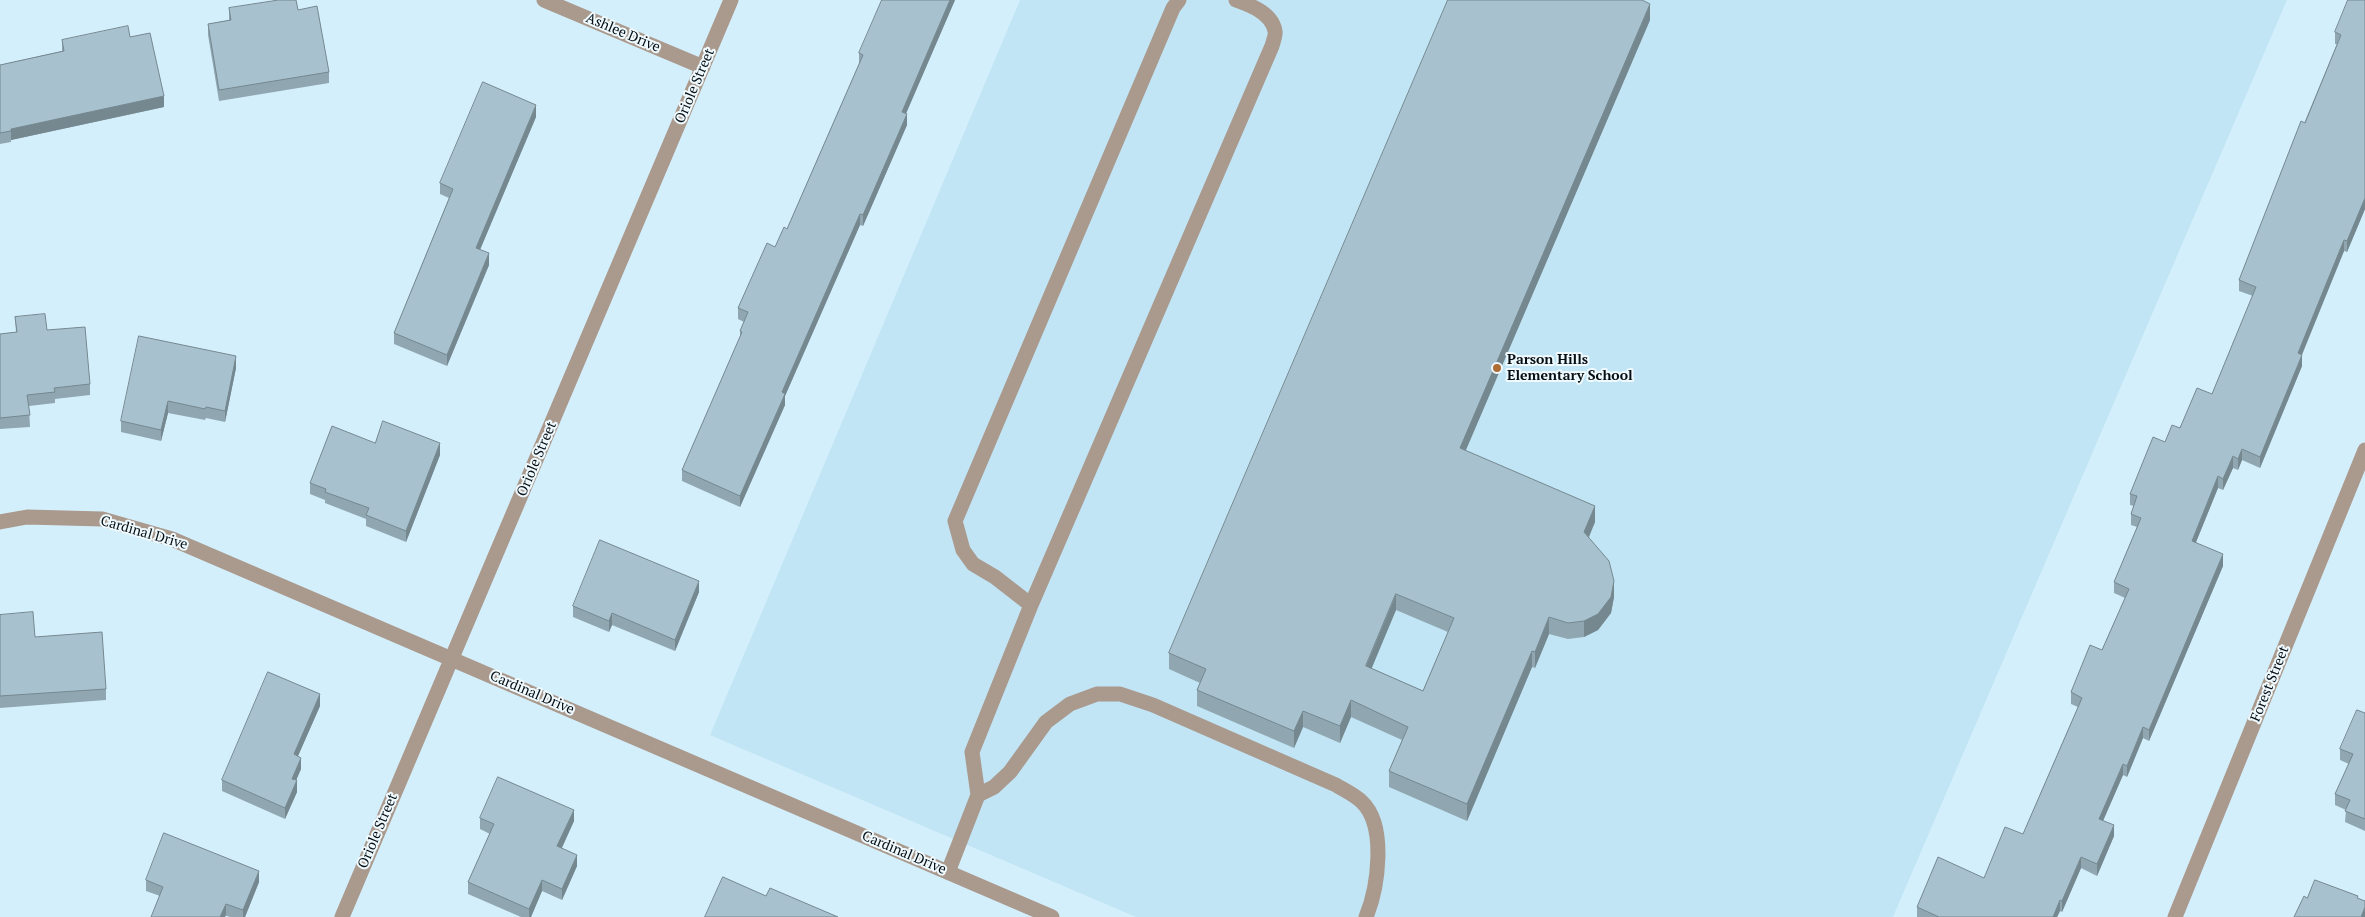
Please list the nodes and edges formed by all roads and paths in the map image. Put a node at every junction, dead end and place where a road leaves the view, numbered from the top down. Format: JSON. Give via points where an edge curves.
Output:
{"nodes":[{"id":1,"x":544,"y":0,"type":"edge"},
{"id":2,"x":731,"y":0,"type":"edge"},
{"id":3,"x":1179,"y":0,"type":"edge"},
{"id":4,"x":1236,"y":0,"type":"edge"},
{"id":5,"x":703,"y":67,"type":"junction"},
{"id":6,"x":2365,"y":450,"type":"edge"},
{"id":7,"x":0,"y":522,"type":"edge"},
{"id":8,"x":1031,"y":605,"type":"junction"},
{"id":9,"x":452,"y":658,"type":"junction"},
{"id":10,"x":978,"y":795,"type":"junction"},
{"id":11,"x":948,"y":872,"type":"junction"},
{"id":12,"x":342,"y":917,"type":"edge"},
{"id":13,"x":1052,"y":917,"type":"edge"},
{"id":14,"x":1366,"y":917,"type":"edge"},
{"id":15,"x":2175,"y":917,"type":"edge"}],
"edges":[{"from":1,"to":5,"type":"street","name":"Ashlee Drive"},
{"from":2,"to":5,"type":"street","name":"Oriole Street"},
{"from":3,"to":8,"type":"street","via":[[955,521],[964,550],[973,564]]},
{"from":4,"to":8,"type":"street","via":[[1255,6],[1270,20],[1275,32],[1272,46]]},
{"from":5,"to":9,"type":"street","name":"Oriole Street"},
{"from":6,"to":15,"type":"street","name":"Forest Street"},
{"from":7,"to":9,"type":"street","name":"Cardinal Drive","via":[[27,517],[102,520],[172,539]]},
{"from":8,"to":10,"type":"street","via":[[972,752]]},
{"from":9,"to":11,"type":"street","name":"Cardinal Drive"},
{"from":9,"to":12,"type":"street","name":"Oriole Street"},
{"from":10,"to":11,"type":"street"},
{"from":10,"to":14,"type":"street","via":[[994,787],[1010,772],[1046,722],[1070,704],[1097,694],[1120,694],[1153,705],[1336,785],[1363,802],[1374,823],[1378,846],[1376,877]]},
{"from":11,"to":13,"type":"street","name":"Cardinal Drive"}]}
